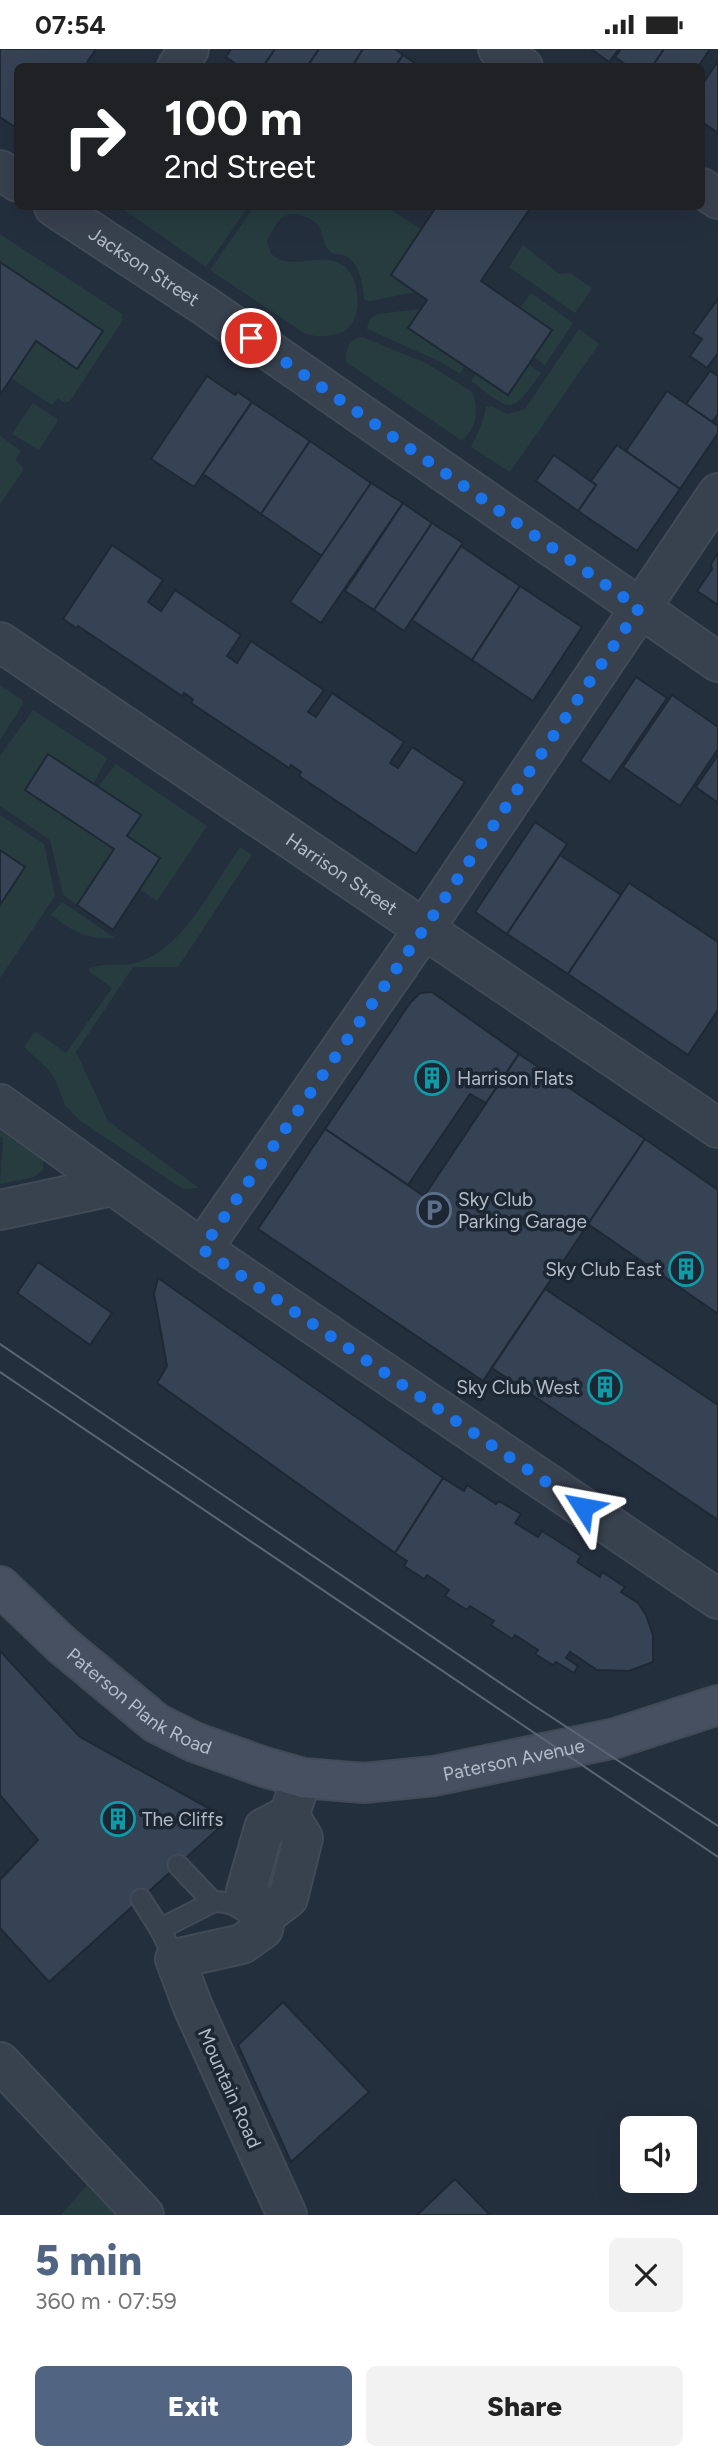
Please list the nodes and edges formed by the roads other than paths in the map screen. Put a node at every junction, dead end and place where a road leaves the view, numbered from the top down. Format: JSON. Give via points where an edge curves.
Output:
{"nodes":[{"id":1,"x":498,"y":49,"type":"edge"},
{"id":2,"x":517,"y":63,"type":"edge"},
{"id":3,"x":70,"y":211,"type":"edge"},
{"id":4,"x":718,"y":493,"type":"edge"},
{"id":5,"x":639,"y":608,"type":"junction"},
{"id":6,"x":0,"y":642,"type":"edge"},
{"id":7,"x":718,"y":662,"type":"edge"},
{"id":8,"x":424,"y":929,"type":"junction"},
{"id":9,"x":0,"y":1104,"type":"edge"},
{"id":10,"x":718,"y":1128,"type":"edge"},
{"id":11,"x":112,"y":1186,"type":"junction"},
{"id":12,"x":0,"y":1210,"type":"edge"},
{"id":13,"x":202,"y":1249,"type":"junction"},
{"id":14,"x":0,"y":1586,"type":"edge"},
{"id":15,"x":718,"y":1599,"type":"edge"},
{"id":16,"x":718,"y":1705,"type":"edge"},
{"id":17,"x":303,"y":1778,"type":"junction"},
{"id":18,"x":178,"y":1865,"type":"dead end"},
{"id":19,"x":141,"y":1899,"type":"dead end"},
{"id":20,"x":213,"y":1902,"type":"junction"},
{"id":21,"x":265,"y":1922,"type":"junction"},
{"id":22,"x":168,"y":1944,"type":"junction"},
{"id":23,"x":0,"y":2062,"type":"edge"},
{"id":24,"x":144,"y":2215,"type":"edge"},
{"id":25,"x":287,"y":2215,"type":"edge"}],
"edges":[{"from":1,"to":2,"type":"street"},
{"from":3,"to":5,"type":"street","name":"Jackson Street"},
{"from":4,"to":5,"type":"street"},
{"from":5,"to":7,"type":"street","name":"Jackson Street"},
{"from":5,"to":8,"type":"street"},
{"from":6,"to":8,"type":"street","name":"Harrison Street"},
{"from":8,"to":10,"type":"street","name":"Harrison Street"},
{"from":8,"to":13,"type":"street"},
{"from":9,"to":11,"type":"street"},
{"from":11,"to":12,"type":"street"},
{"from":11,"to":13,"type":"street"},
{"from":13,"to":15,"type":"street"},
{"from":14,"to":17,"type":"main road","name":"Paterson Plank Road","via":[[156,1723],[194,1742]]},
{"from":16,"to":17,"type":"main road","name":"Paterson Avenue","via":[[616,1738],[434,1776],[364,1783]]},
{"from":17,"to":21,"type":"street","via":[[289,1815],[303,1839],[288,1898]]},
{"from":18,"to":20,"type":"lane"},
{"from":19,"to":22,"type":"lane"},
{"from":20,"to":21,"type":"lane","via":[[238,1907]]},
{"from":20,"to":22,"type":"lane"},
{"from":21,"to":22,"type":"street","via":[[242,1944]]},
{"from":22,"to":25,"type":"street","name":"Mountain Road"},
{"from":23,"to":24,"type":"street"}]}
